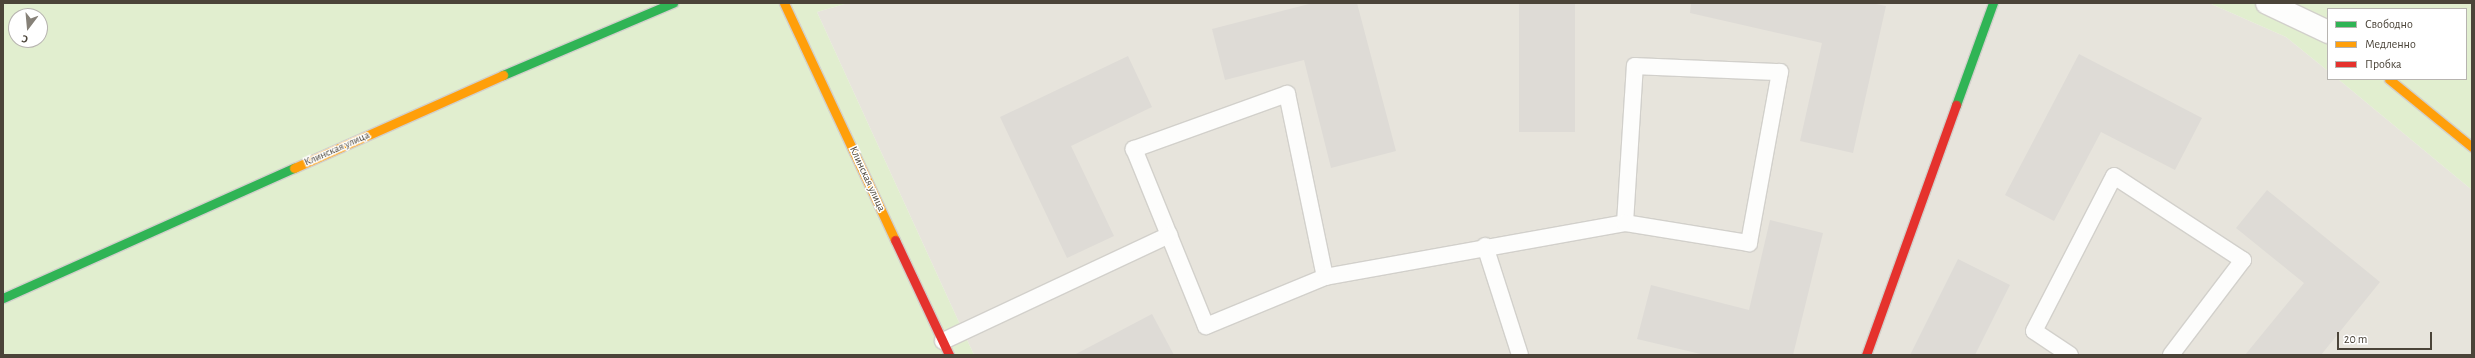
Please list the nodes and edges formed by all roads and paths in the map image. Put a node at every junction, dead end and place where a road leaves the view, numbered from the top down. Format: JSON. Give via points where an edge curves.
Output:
{"nodes":[{"id":1,"x":673,"y":3,"type":"edge"},
{"id":2,"x":784,"y":3,"type":"edge"},
{"id":3,"x":1993,"y":3,"type":"edge"},
{"id":4,"x":2267,"y":3,"type":"edge"},
{"id":5,"x":2327,"y":32,"type":"edge"},
{"id":6,"x":2390,"y":80,"type":"edge"},
{"id":7,"x":2472,"y":147,"type":"edge"},
{"id":8,"x":1625,"y":223,"type":"junction"},
{"id":9,"x":1169,"y":234,"type":"junction"},
{"id":10,"x":1485,"y":246,"type":"junction"},
{"id":11,"x":1324,"y":278,"type":"junction"},
{"id":12,"x":3,"y":298,"type":"edge"},
{"id":13,"x":946,"y":348,"type":"edge"},
{"id":14,"x":1520,"y":355,"type":"edge"},
{"id":15,"x":1866,"y":355,"type":"edge"},
{"id":16,"x":2070,"y":355,"type":"edge"},
{"id":17,"x":2171,"y":355,"type":"edge"}],
"edges":[{"from":1,"to":12,"type":"street","name":"Клинская улица","via":[[628,18]]},
{"from":2,"to":13,"type":"street","name":"Клинская улица"},
{"from":3,"to":15,"type":"street"},
{"from":4,"to":5,"type":"street"},
{"from":6,"to":7,"type":"street"},
{"from":8,"to":8,"type":"lane","via":[[1749,243],[1780,72],[1635,66]]},
{"from":8,"to":10,"type":"lane"},
{"from":9,"to":11,"type":"lane","via":[[1206,326]]},
{"from":9,"to":11,"type":"lane","via":[[1134,149],[1287,94]]},
{"from":9,"to":13,"type":"lane"},
{"from":10,"to":11,"type":"lane"},
{"from":10,"to":14,"type":"lane"},
{"from":16,"to":17,"type":"lane","via":[[2034,331],[2114,176],[2243,260]]}]}
